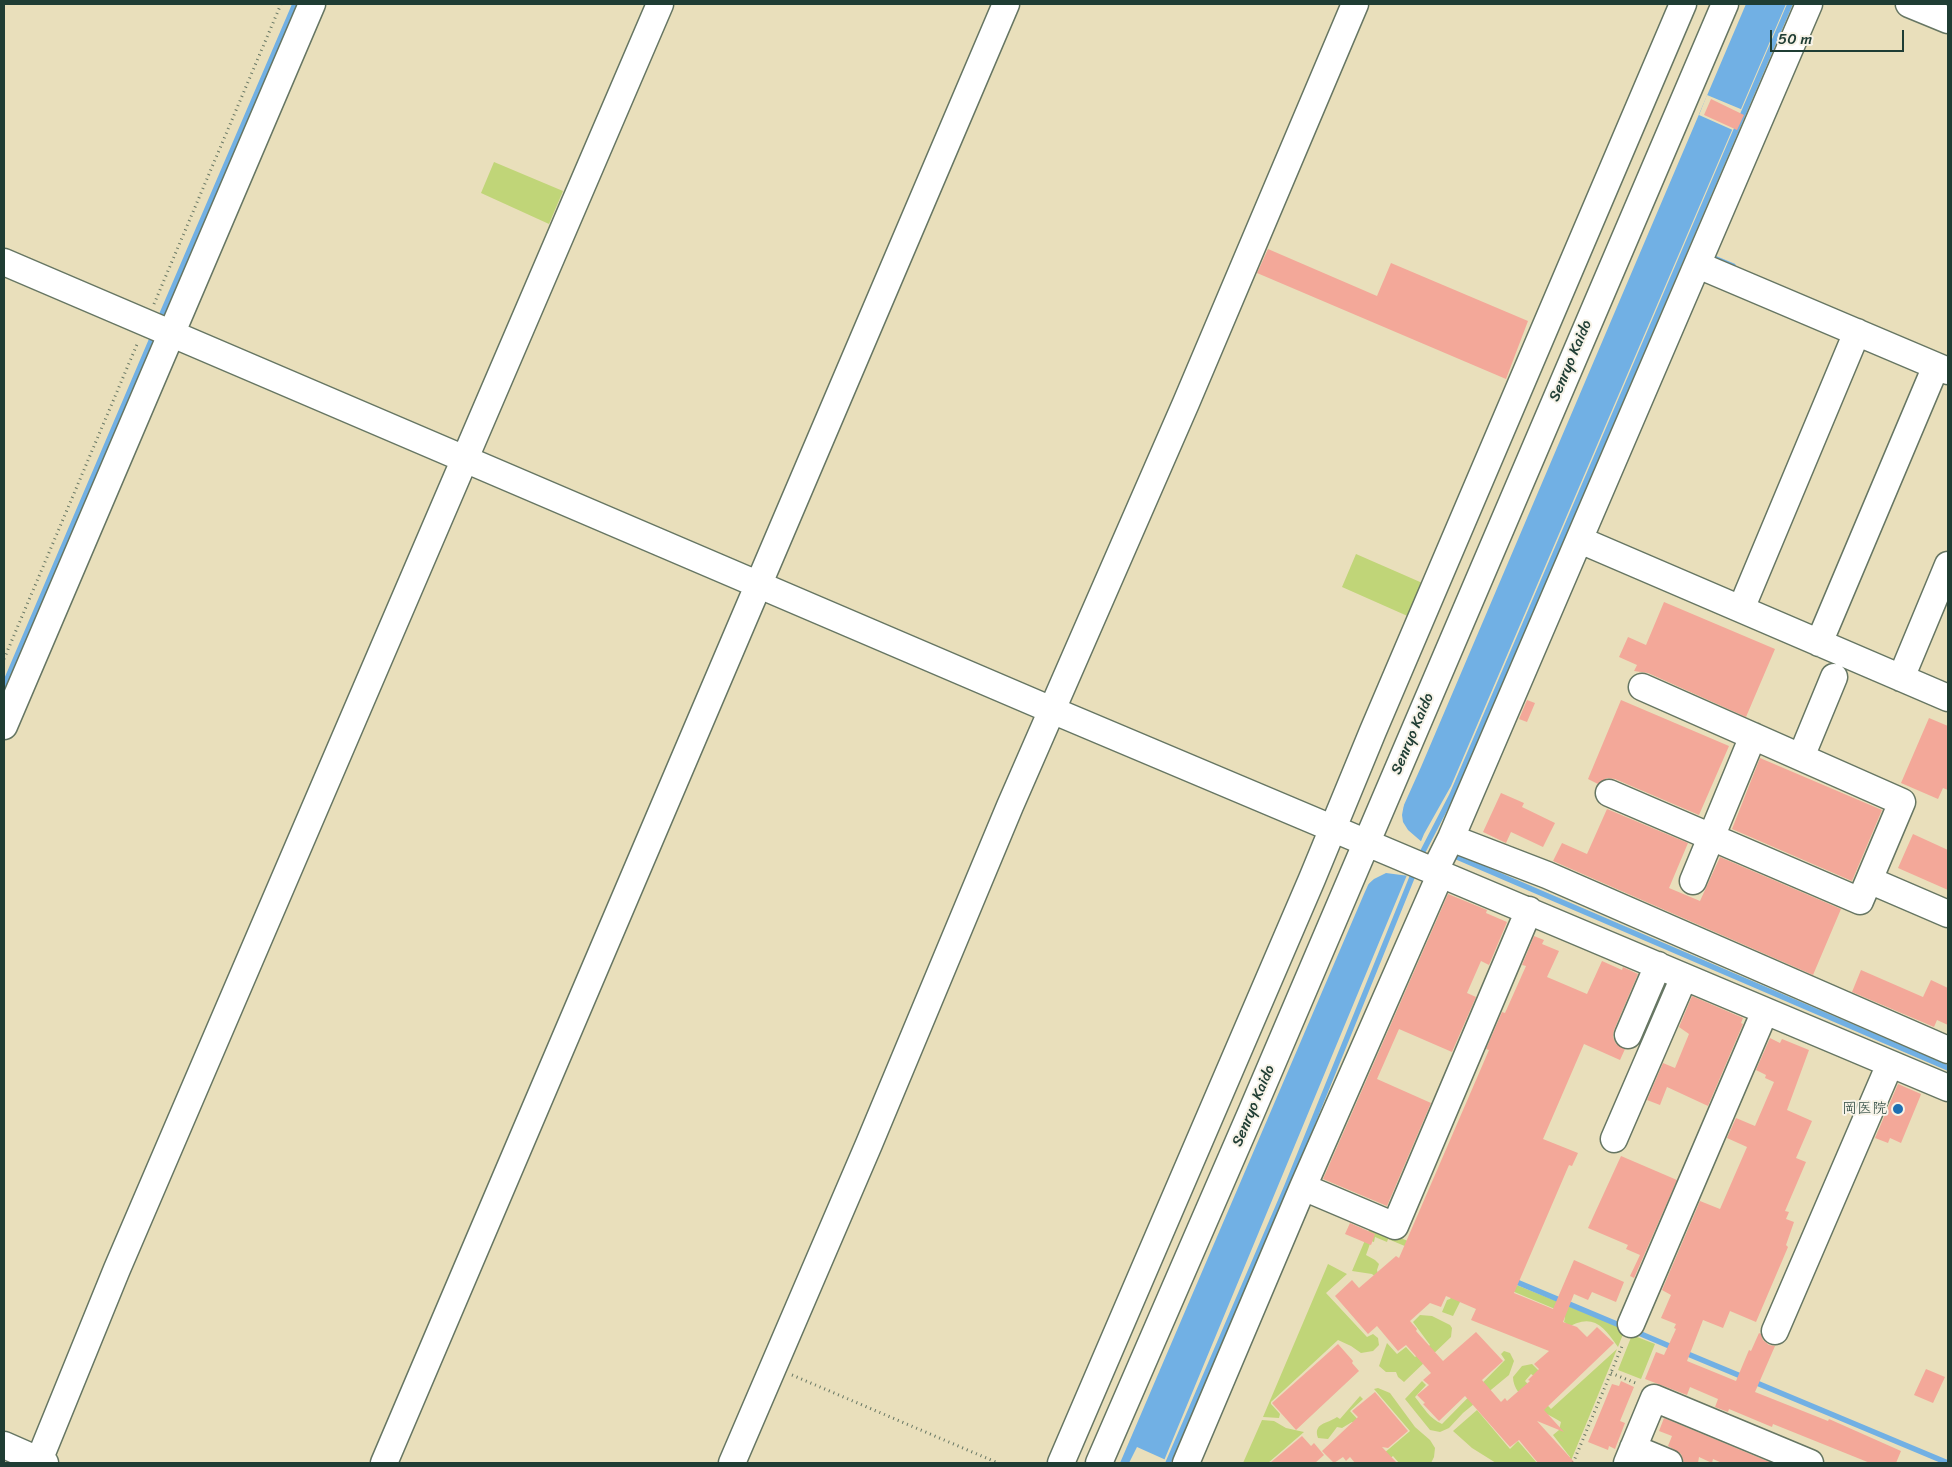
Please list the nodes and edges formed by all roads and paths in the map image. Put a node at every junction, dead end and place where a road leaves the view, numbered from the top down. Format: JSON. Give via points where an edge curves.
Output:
{"nodes":[{"id":1,"x":312,"y":4,"type":"edge"},
{"id":2,"x":660,"y":4,"type":"edge"},
{"id":3,"x":1006,"y":4,"type":"edge"},
{"id":4,"x":1355,"y":4,"type":"edge"},
{"id":5,"x":1683,"y":4,"type":"edge"},
{"id":6,"x":1724,"y":4,"type":"edge"},
{"id":7,"x":1809,"y":4,"type":"edge"},
{"id":8,"x":1909,"y":4,"type":"edge"},
{"id":9,"x":1948,"y":20,"type":"edge"},
{"id":10,"x":4,"y":262,"type":"edge"},
{"id":11,"x":1698,"y":264,"type":"junction"},
{"id":12,"x":1566,"y":313,"type":"junction"},
{"id":13,"x":162,"y":330,"type":"junction"},
{"id":14,"x":1857,"y":332,"type":"junction"},
{"id":15,"x":1942,"y":368,"type":"edge"},
{"id":16,"x":1505,"y":456,"type":"junction"},
{"id":17,"x":465,"y":460,"type":"junction"},
{"id":18,"x":1580,"y":540,"type":"junction"},
{"id":19,"x":1450,"y":551,"type":"junction"},
{"id":20,"x":1948,"y":565,"type":"edge"},
{"id":21,"x":1484,"y":566,"type":"junction"},
{"id":22,"x":758,"y":585,"type":"junction"},
{"id":23,"x":1741,"y":609,"type":"junction"},
{"id":24,"x":1819,"y":643,"type":"junction"},
{"id":25,"x":1834,"y":677,"type":"dead end"},
{"id":26,"x":1900,"y":678,"type":"junction"},
{"id":27,"x":1642,"y":687,"type":"dead end"},
{"id":28,"x":1948,"y":698,"type":"edge"},
{"id":29,"x":1047,"y":708,"type":"junction"},
{"id":30,"x":4,"y":726,"type":"edge"},
{"id":31,"x":1373,"y":731,"type":"junction"},
{"id":32,"x":1753,"y":736,"type":"junction"},
{"id":33,"x":1408,"y":747,"type":"junction"},
{"id":34,"x":1800,"y":757,"type":"junction"},
{"id":35,"x":1609,"y":793,"type":"dead end"},
{"id":36,"x":1333,"y":828,"type":"junction"},
{"id":37,"x":1711,"y":837,"type":"junction"},
{"id":38,"x":1451,"y":838,"type":"junction"},
{"id":39,"x":1374,"y":846,"type":"junction"},
{"id":40,"x":1433,"y":869,"type":"junction"},
{"id":41,"x":1869,"y":880,"type":"junction"},
{"id":42,"x":1693,"y":881,"type":"dead end"},
{"id":43,"x":1529,"y":910,"type":"junction"},
{"id":44,"x":1948,"y":914,"type":"edge"},
{"id":45,"x":1658,"y":965,"type":"junction"},
{"id":46,"x":1684,"y":976,"type":"junction"},
{"id":47,"x":1765,"y":1011,"type":"junction"},
{"id":48,"x":1818,"y":1013,"type":"junction"},
{"id":49,"x":1628,"y":1035,"type":"dead end"},
{"id":50,"x":1948,"y":1050,"type":"edge"},
{"id":51,"x":1890,"y":1064,"type":"junction"},
{"id":52,"x":1948,"y":1088,"type":"edge"},
{"id":53,"x":1230,"y":1103,"type":"junction"},
{"id":54,"x":1614,"y":1140,"type":"dead end"},
{"id":55,"x":1303,"y":1187,"type":"junction"},
{"id":56,"x":1176,"y":1228,"type":"junction"},
{"id":57,"x":1775,"y":1331,"type":"dead end"},
{"id":58,"x":1628,"y":1332,"type":"joint"},
{"id":59,"x":1126,"y":1345,"type":"junction"},
{"id":60,"x":773,"y":1367,"type":"junction"},
{"id":61,"x":1611,"y":1372,"type":"junction"},
{"id":62,"x":1654,"y":1398,"type":"junction"},
{"id":63,"x":4,"y":1445,"type":"edge"},
{"id":64,"x":1630,"y":1456,"type":"edge"},
{"id":65,"x":739,"y":1461,"type":"edge"},
{"id":66,"x":41,"y":1462,"type":"edge"},
{"id":67,"x":384,"y":1463,"type":"edge"},
{"id":68,"x":998,"y":1463,"type":"edge"},
{"id":69,"x":1061,"y":1463,"type":"edge"},
{"id":70,"x":1099,"y":1463,"type":"edge"},
{"id":71,"x":1186,"y":1463,"type":"edge"},
{"id":72,"x":1573,"y":1463,"type":"edge"},
{"id":73,"x":1669,"y":1463,"type":"edge"},
{"id":74,"x":1810,"y":1463,"type":"edge"}],
"edges":[{"from":1,"to":13,"type":"street"},
{"from":2,"to":17,"type":"street"},
{"from":3,"to":22,"type":"street"},
{"from":4,"to":29,"type":"street","via":[[1186,404]]},
{"from":5,"to":12,"type":"street"},
{"from":6,"to":12,"type":"street","name":"Senryo Kaido"},
{"from":7,"to":11,"type":"street"},
{"from":8,"to":9,"type":"street"},
{"from":10,"to":13,"type":"street"},
{"from":11,"to":14,"type":"street"},
{"from":11,"to":18,"type":"street"},
{"from":12,"to":16,"type":"street","name":"Senryo Kaido"},
{"from":12,"to":16,"type":"street"},
{"from":13,"to":17,"type":"street"},
{"from":13,"to":30,"type":"street"},
{"from":14,"to":15,"type":"street"},
{"from":14,"to":23,"type":"street"},
{"from":15,"to":24,"type":"street"},
{"from":16,"to":19,"type":"street"},
{"from":16,"to":21,"type":"street","name":"Senryo Kaido"},
{"from":17,"to":22,"type":"street"},
{"from":17,"to":66,"type":"street","via":[[121,1260]]},
{"from":18,"to":23,"type":"street"},
{"from":18,"to":38,"type":"street"},
{"from":19,"to":21,"type":"street"},
{"from":19,"to":31,"type":"street"},
{"from":20,"to":26,"type":"street"},
{"from":21,"to":33,"type":"street","name":"Senryo Kaido"},
{"from":22,"to":29,"type":"street"},
{"from":22,"to":67,"type":"street"},
{"from":23,"to":24,"type":"street"},
{"from":24,"to":26,"type":"street"},
{"from":25,"to":34,"type":"street"},
{"from":26,"to":28,"type":"street"},
{"from":27,"to":32,"type":"street"},
{"from":29,"to":36,"type":"street"},
{"from":29,"to":60,"type":"street"},
{"from":31,"to":33,"type":"street"},
{"from":31,"to":36,"type":"street"},
{"from":32,"to":34,"type":"street"},
{"from":32,"to":37,"type":"street"},
{"from":33,"to":39,"type":"street","name":"Senryo Kaido"},
{"from":34,"to":41,"type":"street","via":[[1902,802]]},
{"from":35,"to":37,"type":"street"},
{"from":36,"to":39,"type":"street"},
{"from":36,"to":53,"type":"street"},
{"from":37,"to":41,"type":"street","via":[[1860,902]]},
{"from":37,"to":42,"type":"street"},
{"from":38,"to":40,"type":"street"},
{"from":38,"to":48,"type":"street","via":[[1547,875]]},
{"from":39,"to":40,"type":"street"},
{"from":39,"to":53,"type":"street","name":"Senryo Kaido"},
{"from":40,"to":43,"type":"street"},
{"from":40,"to":55,"type":"street"},
{"from":41,"to":44,"type":"street"},
{"from":43,"to":45,"type":"street"},
{"from":43,"to":55,"type":"street","via":[[1395,1226]]},
{"from":45,"to":46,"type":"street"},
{"from":45,"to":49,"type":"street"},
{"from":46,"to":47,"type":"street"},
{"from":46,"to":54,"type":"street"},
{"from":47,"to":48,"type":"street"},
{"from":47,"to":58,"type":"street"},
{"from":48,"to":50,"type":"street"},
{"from":48,"to":51,"type":"street"},
{"from":51,"to":52,"type":"street"},
{"from":51,"to":57,"type":"street"},
{"from":53,"to":56,"type":"street","name":"Senryo Kaido"},
{"from":53,"to":56,"type":"street"},
{"from":55,"to":71,"type":"street"},
{"from":56,"to":59,"type":"street","name":"Senryo Kaido"},
{"from":56,"to":59,"type":"street"},
{"from":58,"to":61,"type":"path"},
{"from":59,"to":69,"type":"street"},
{"from":59,"to":70,"type":"street","name":"Senryo Kaido"},
{"from":60,"to":65,"type":"street"},
{"from":60,"to":68,"type":"path"},
{"from":61,"to":62,"type":"path","via":[[1650,1389]]},
{"from":61,"to":72,"type":"path"},
{"from":62,"to":64,"type":"street"},
{"from":62,"to":74,"type":"street"},
{"from":63,"to":66,"type":"street"},
{"from":64,"to":73,"type":"street"}]}
